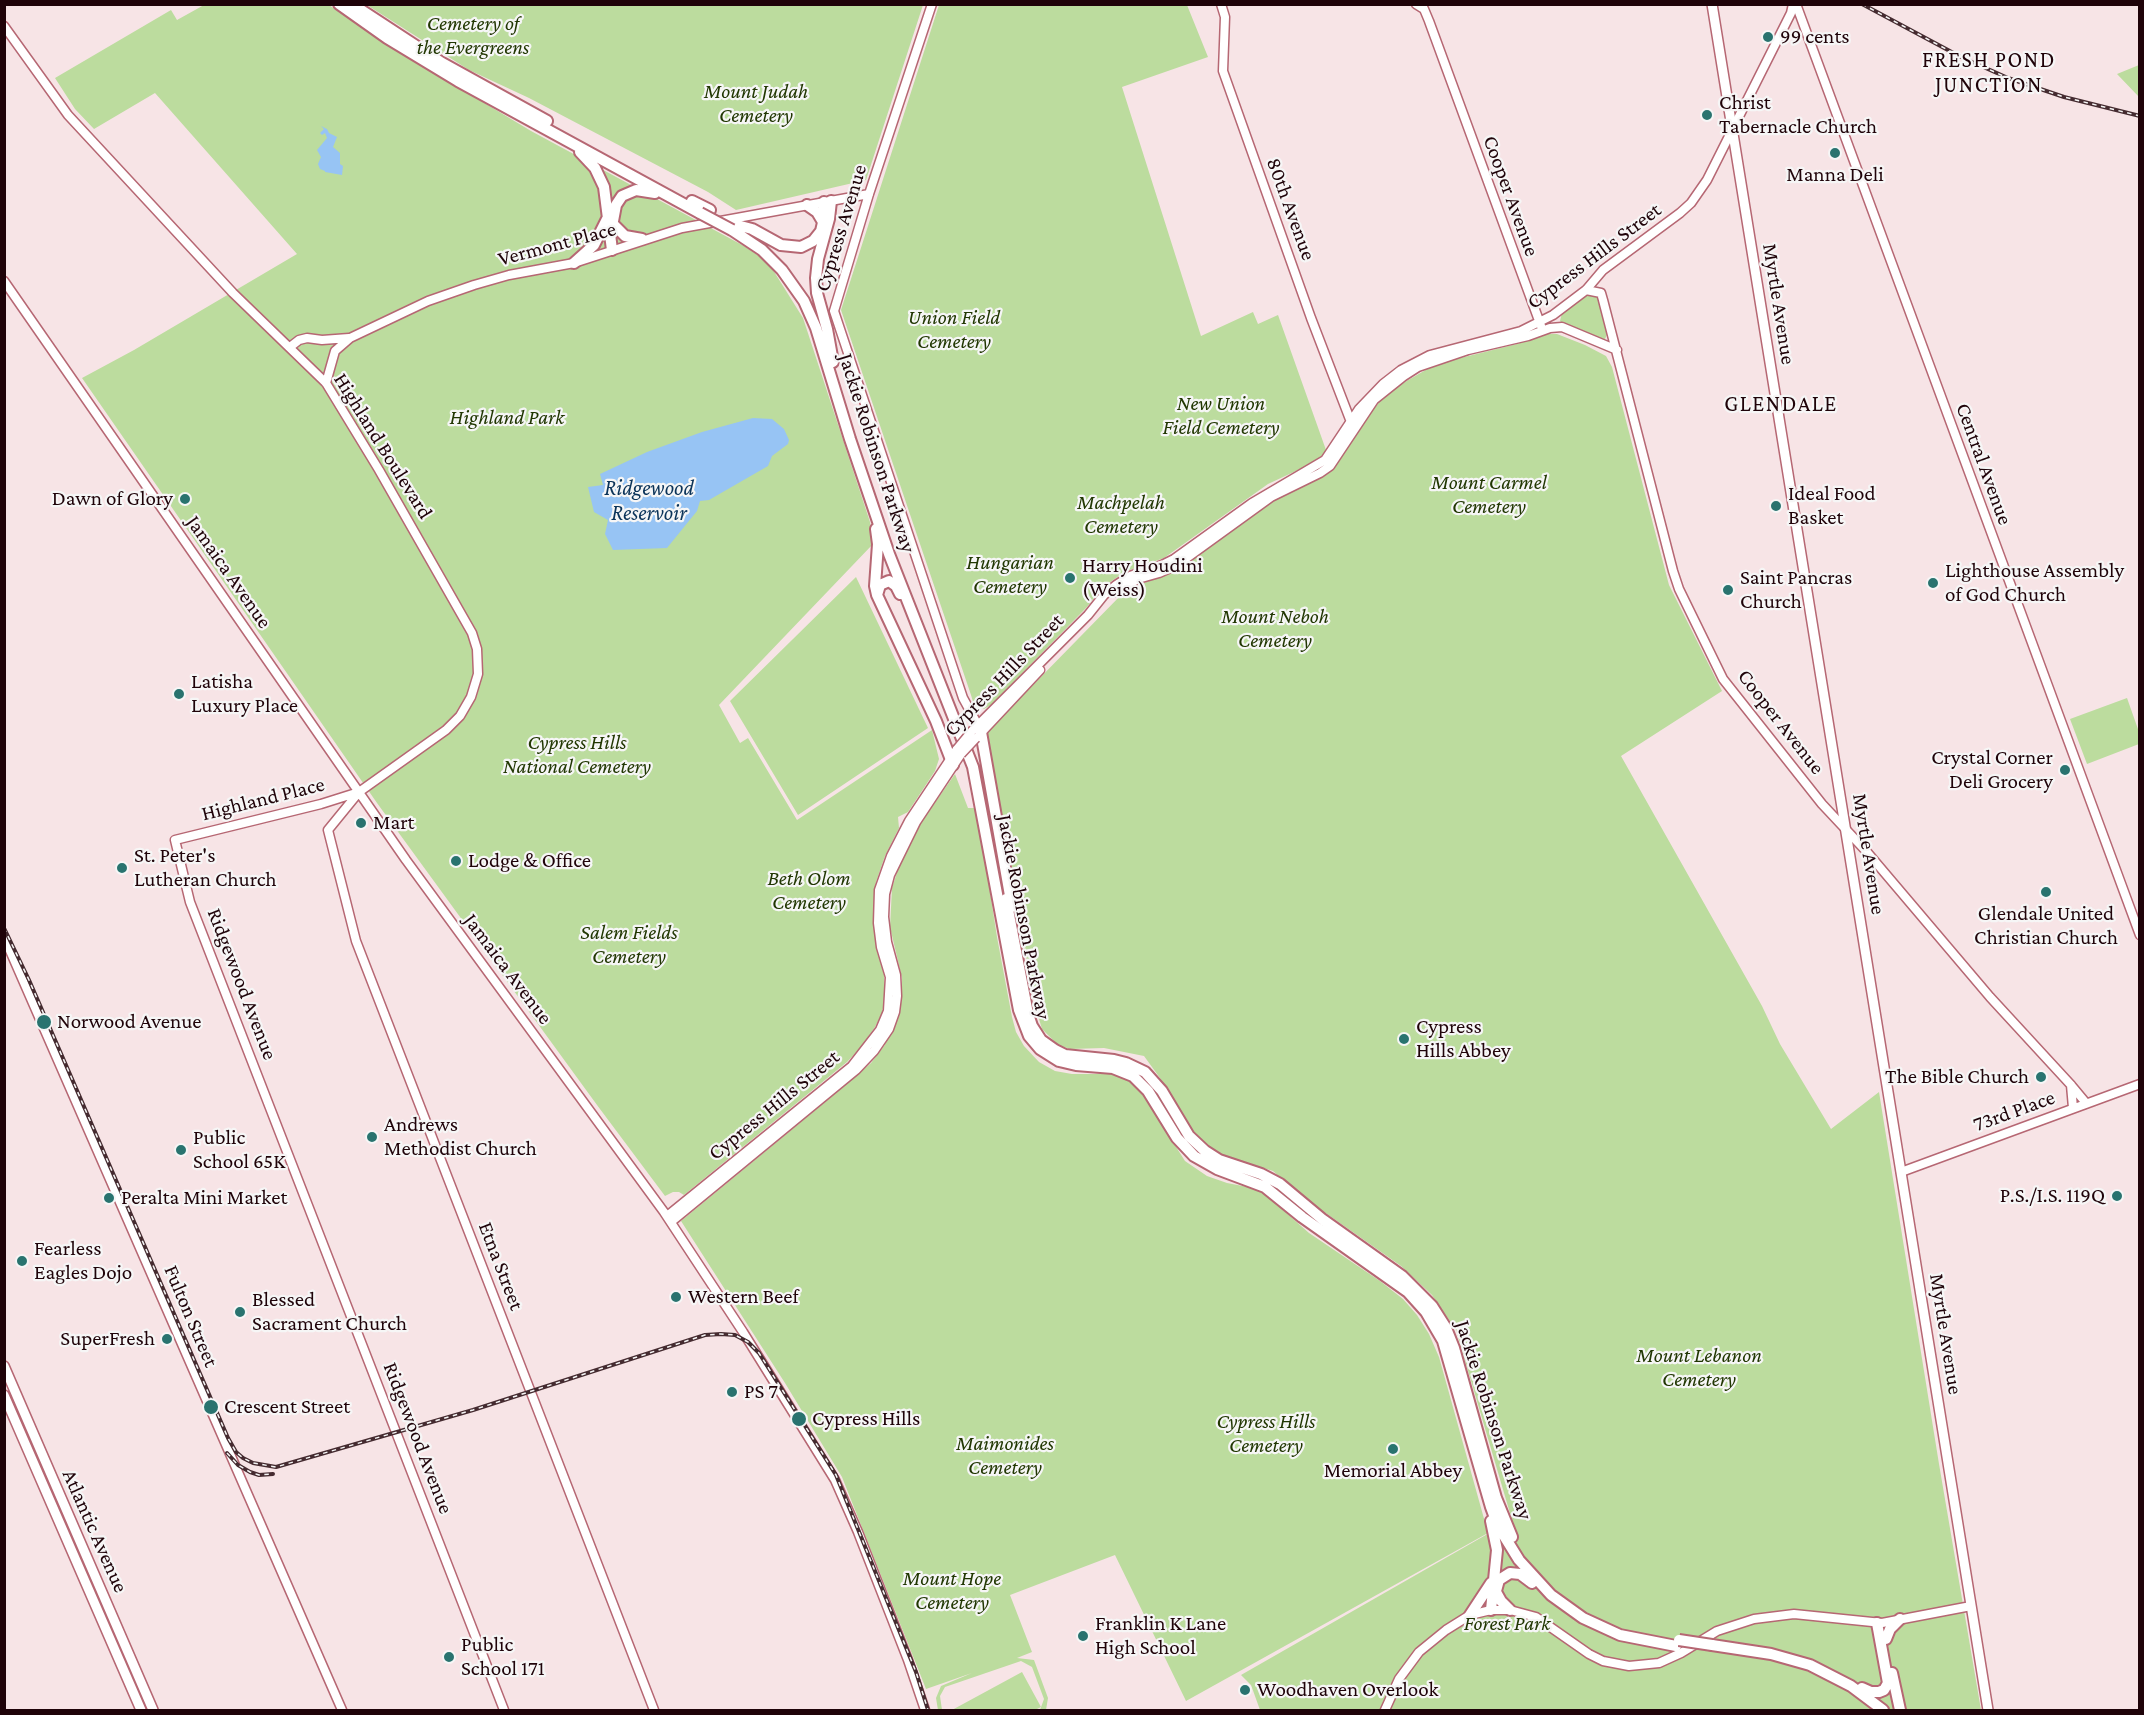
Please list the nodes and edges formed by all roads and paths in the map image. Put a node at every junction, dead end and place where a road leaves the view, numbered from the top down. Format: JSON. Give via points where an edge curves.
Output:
{"nodes":[{"id":1,"x":339,"y":4,"type":"edge"},
{"id":2,"x":352,"y":4,"type":"edge"},
{"id":3,"x":932,"y":4,"type":"edge"},
{"id":4,"x":1221,"y":4,"type":"edge"},
{"id":5,"x":1416,"y":4,"type":"edge"},
{"id":6,"x":1712,"y":4,"type":"edge"},
{"id":7,"x":1795,"y":4,"type":"edge"},
{"id":8,"x":4,"y":26,"type":"edge"},
{"id":9,"x":1732,"y":130,"type":"junction"},
{"id":10,"x":566,"y":140,"type":"junction"},
{"id":11,"x":870,"y":194,"type":"junction"},
{"id":12,"x":681,"y":202,"type":"junction"},
{"id":13,"x":827,"y":202,"type":"junction"},
{"id":14,"x":807,"y":205,"type":"junction"},
{"id":15,"x":705,"y":212,"type":"junction"},
{"id":16,"x":611,"y":220,"type":"junction"},
{"id":17,"x":824,"y":222,"type":"junction"},
{"id":18,"x":734,"y":228,"type":"junction"},
{"id":19,"x":642,"y":239,"type":"junction"},
{"id":20,"x":614,"y":249,"type":"junction"},
{"id":21,"x":574,"y":262,"type":"junction"},
{"id":22,"x":4,"y":281,"type":"edge"},
{"id":23,"x":1586,"y":290,"type":"junction"},
{"id":24,"x":1558,"y":312,"type":"junction"},
{"id":25,"x":1541,"y":326,"type":"junction"},
{"id":26,"x":1562,"y":327,"type":"junction"},
{"id":27,"x":350,"y":338,"type":"junction"},
{"id":28,"x":290,"y":347,"type":"junction"},
{"id":29,"x":1617,"y":350,"type":"junction"},
{"id":30,"x":833,"y":362,"type":"junction"},
{"id":31,"x":326,"y":383,"type":"junction"},
{"id":32,"x":1351,"y":422,"type":"junction"},
{"id":33,"x":865,"y":485,"type":"junction"},
{"id":34,"x":877,"y":595,"type":"junction"},
{"id":35,"x":1106,"y":597,"type":"junction"},
{"id":36,"x":916,"y":625,"type":"junction"},
{"id":37,"x":977,"y":731,"type":"junction"},
{"id":38,"x":955,"y":756,"type":"junction"},
{"id":39,"x":359,"y":792,"type":"junction"},
{"id":40,"x":1847,"y":831,"type":"junction"},
{"id":41,"x":175,"y":840,"type":"joint"},
{"id":42,"x":2139,"y":935,"type":"edge"},
{"id":43,"x":4,"y":937,"type":"edge"},
{"id":44,"x":1016,"y":943,"type":"junction"},
{"id":45,"x":2139,"y":1084,"type":"edge"},
{"id":46,"x":2072,"y":1085,"type":"junction"},
{"id":47,"x":2086,"y":1103,"type":"junction"},
{"id":48,"x":2073,"y":1108,"type":"junction"},
{"id":49,"x":1901,"y":1172,"type":"junction"},
{"id":50,"x":681,"y":1205,"type":"junction"},
{"id":51,"x":660,"y":1206,"type":"junction"},
{"id":52,"x":669,"y":1219,"type":"junction"},
{"id":53,"x":4,"y":1366,"type":"edge"},
{"id":54,"x":4,"y":1395,"type":"edge"},
{"id":55,"x":1486,"y":1488,"type":"junction"},
{"id":56,"x":1493,"y":1580,"type":"junction"},
{"id":57,"x":1496,"y":1592,"type":"junction"},
{"id":58,"x":1551,"y":1595,"type":"junction"},
{"id":59,"x":1971,"y":1606,"type":"junction"},
{"id":60,"x":1494,"y":1610,"type":"junction"},
{"id":61,"x":1510,"y":1610,"type":"junction"},
{"id":62,"x":1470,"y":1615,"type":"junction"},
{"id":63,"x":1900,"y":1619,"type":"junction"},
{"id":64,"x":1880,"y":1623,"type":"junction"},
{"id":65,"x":1886,"y":1639,"type":"junction"},
{"id":66,"x":1678,"y":1643,"type":"junction"},
{"id":67,"x":1708,"y":1648,"type":"junction"},
{"id":68,"x":1824,"y":1671,"type":"junction"},
{"id":69,"x":141,"y":1710,"type":"edge"},
{"id":70,"x":153,"y":1710,"type":"edge"},
{"id":71,"x":342,"y":1710,"type":"edge"},
{"id":72,"x":504,"y":1710,"type":"edge"},
{"id":73,"x":654,"y":1710,"type":"edge"},
{"id":74,"x":925,"y":1710,"type":"edge"},
{"id":75,"x":1385,"y":1710,"type":"edge"},
{"id":76,"x":1873,"y":1710,"type":"edge"},
{"id":77,"x":1883,"y":1710,"type":"edge"},
{"id":78,"x":1900,"y":1710,"type":"edge"},
{"id":79,"x":1988,"y":1710,"type":"edge"}],
"edges":[{"from":1,"to":10,"type":"highway","name":"Jackie Robinson Parkway","via":[[458,81]]},
{"from":2,"to":15,"type":"highway","name":"Jackie Robinson Parkway","via":[[442,63]]},
{"from":3,"to":11,"type":"main road","name":"Cypress Avenue"},
{"from":4,"to":32,"type":"main road","name":"80th Avenue","via":[[1225,17],[1223,71]]},
{"from":5,"to":25,"type":"main road","name":"Cooper Avenue","via":[[1424,9],[1429,21]]},
{"from":6,"to":9,"type":"main road","name":"Myrtle Avenue"},
{"from":7,"to":9,"type":"main road","name":"Cypress Hills Street"},
{"from":7,"to":42,"type":"main road","name":"Central Avenue"},
{"from":8,"to":28,"type":"main road","name":"Highland Boulevard","via":[[68,115],[232,293]]},
{"from":9,"to":23,"type":"main road","name":"Cypress Hills Street","via":[[1691,203],[1603,270]]},
{"from":9,"to":40,"type":"main road","name":"Myrtle Avenue"},
{"from":10,"to":12,"type":"highway","name":"Jackie Robinson Parkway"},
{"from":10,"to":16,"type":"highway","via":[[597,172],[606,192]]},
{"from":11,"to":13,"type":"main road","name":"Vermont Place"},
{"from":11,"to":37,"type":"main road","name":"Cypress Avenue","via":[[834,311]]},
{"from":12,"to":15,"type":"highway","name":"Jackie Robinson Parkway"},
{"from":12,"to":16,"type":"highway","via":[[632,190],[617,201]]},
{"from":13,"to":14,"type":"main road","name":"Vermont Place"},
{"from":13,"to":17,"type":"highway"},
{"from":13,"to":30,"type":"highway","via":[[830,216],[816,278]]},
{"from":14,"to":17,"type":"highway"},
{"from":14,"to":19,"type":"main road","name":"Vermont Place","via":[[703,223]]},
{"from":15,"to":18,"type":"highway","name":"Jackie Robinson Parkway","bridge":true},
{"from":16,"to":19,"type":"highway","via":[[625,236]]},
{"from":16,"to":20,"type":"highway"},
{"from":16,"to":21,"type":"highway","via":[[597,241]]},
{"from":17,"to":18,"type":"highway","via":[[817,238],[797,248],[752,230]]},
{"from":18,"to":30,"type":"highway","name":"Jackie Robinson Parkway","via":[[774,252],[800,281],[818,315]]},
{"from":18,"to":33,"type":"highway","name":"Jackie Robinson Parkway","via":[[769,256],[804,302],[819,337]]},
{"from":19,"to":20,"type":"main road","name":"Vermont Place"},
{"from":20,"to":21,"type":"main road","name":"Vermont Place"},
{"from":21,"to":27,"type":"main road","name":"Vermont Place","via":[[474,285],[428,301]]},
{"from":22,"to":39,"type":"main road","name":"Jamaica Avenue"},
{"from":23,"to":24,"type":"main road","name":"Cypress Hills Street"},
{"from":23,"to":29,"type":"main road","name":"Cooper Avenue","via":[[1601,293]]},
{"from":24,"to":25,"type":"main road","name":"Cypress Hills Street"},
{"from":24,"to":26,"type":"main road"},
{"from":25,"to":26,"type":"main road"},
{"from":25,"to":32,"type":"main road","name":"Cypress Hills Street","via":[[1430,355],[1383,384]]},
{"from":25,"to":35,"type":"main road","name":"Cypress Hills Street","via":[[1528,336],[1434,361],[1404,376],[1374,400],[1330,466],[1271,497],[1177,565],[1138,579]]},
{"from":26,"to":29,"type":"main road"},
{"from":27,"to":28,"type":"main road","via":[[306,338]]},
{"from":27,"to":31,"type":"main road","name":"Vermont Place","via":[[335,351]]},
{"from":28,"to":31,"type":"main road","name":"Highland Boulevard"},
{"from":29,"to":40,"type":"main road","name":"Cooper Avenue","via":[[1673,571],[1700,633],[1737,698]]},
{"from":30,"to":44,"type":"highway","name":"Jackie Robinson Parkway","via":[[872,487],[981,769]]},
{"from":31,"to":39,"type":"main road","name":"Highland Boulevard","via":[[438,572],[477,649],[477,674],[471,697],[460,716]]},
{"from":32,"to":35,"type":"main road","name":"Cypress Hills Street","via":[[1317,466],[1252,502],[1173,559],[1130,576]]},
{"from":33,"to":34,"type":"highway","via":[[877,539]]},
{"from":33,"to":36,"type":"highway","name":"Jackie Robinson Parkway"},
{"from":34,"to":36,"type":"highway","via":[[884,582],[894,583]]},
{"from":34,"to":38,"type":"highway"},
{"from":35,"to":37,"type":"main road","name":"Cypress Hills Street"},
{"from":36,"to":55,"type":"highway","name":"Jackie Robinson Parkway","via":[[973,767],[1019,1010],[1029,1036],[1044,1053],[1059,1061],[1107,1066],[1129,1073],[1145,1087],[1177,1138],[1194,1156],[1217,1169],[1256,1182],[1402,1286],[1440,1334]]},
{"from":37,"to":38,"type":"main road","name":"Cypress Hills Street","bridge":true},
{"from":37,"to":44,"type":"highway","via":[[1010,892]]},
{"from":38,"to":50,"type":"main road","name":"Cypress Hills Street","via":[[909,820],[879,890],[878,923],[890,977],[888,1011],[880,1030],[852,1066]]},
{"from":38,"to":52,"type":"main road","name":"Cypress Hills Street","via":[[916,822],[885,894],[884,917],[897,996],[889,1029],[856,1070]]},
{"from":39,"to":41,"type":"main road","name":"Highland Place"},
{"from":39,"to":51,"type":"main road","name":"Jamaica Avenue"},
{"from":39,"to":73,"type":"main road","name":"Etna Street","via":[[328,830],[356,941]]},
{"from":40,"to":46,"type":"main road","name":"Cooper Avenue","via":[[1990,997]]},
{"from":40,"to":49,"type":"main road","name":"Myrtle Avenue"},
{"from":41,"to":72,"type":"main road","name":"Ridgewood Avenue","via":[[190,902]]},
{"from":43,"to":71,"type":"main road","name":"Fulton Street"},
{"from":44,"to":66,"type":"highway","name":"Jackie Robinson Parkway","via":[[1030,1020],[1046,1044],[1065,1055],[1114,1060],[1139,1068],[1158,1085],[1189,1136],[1204,1151],[1268,1177],[1409,1282],[1426,1299],[1442,1320],[1454,1348],[1499,1508],[1516,1544],[1534,1569],[1563,1596],[1597,1618]]},
{"from":45,"to":47,"type":"main road","name":"73rd Place"},
{"from":46,"to":47,"type":"main road","name":"Cooper Avenue"},
{"from":46,"to":48,"type":"main road"},
{"from":47,"to":48,"type":"main road","name":"73rd Place"},
{"from":48,"to":49,"type":"main road","name":"73rd Place"},
{"from":49,"to":59,"type":"main road","name":"Myrtle Avenue"},
{"from":50,"to":51,"type":"main road"},
{"from":50,"to":52,"type":"main road","name":"Cypress Hills Street"},
{"from":51,"to":52,"type":"main road","name":"Jamaica Avenue"},
{"from":52,"to":74,"type":"main road","name":"Jamaica Avenue","via":[[835,1480]]},
{"from":53,"to":70,"type":"main road","name":"Atlantic Avenue"},
{"from":54,"to":69,"type":"main road","name":"Atlantic Avenue"},
{"from":55,"to":56,"type":"highway","via":[[1496,1545]]},
{"from":55,"to":58,"type":"highway","name":"Jackie Robinson Parkway","via":[[1508,1543]]},
{"from":56,"to":60,"type":"highway"},
{"from":56,"to":62,"type":"highway"},
{"from":57,"to":58,"type":"highway","via":[[1501,1578],[1515,1572]]},
{"from":57,"to":60,"type":"highway"},
{"from":57,"to":61,"type":"highway"},
{"from":58,"to":66,"type":"highway","name":"Jackie Robinson Parkway","via":[[1610,1632],[1631,1639]]},
{"from":59,"to":63,"type":"main road"},
{"from":59,"to":79,"type":"main road","name":"Myrtle Avenue"},
{"from":60,"to":61,"type":"main road"},
{"from":60,"to":62,"type":"main road"},
{"from":61,"to":64,"type":"main road","via":[[1536,1617],[1589,1654],[1629,1666],[1659,1663],[1717,1631],[1754,1619],[1794,1614]]},
{"from":62,"to":75,"type":"main road","via":[[1419,1652],[1399,1679]]},
{"from":63,"to":64,"type":"main road"},
{"from":63,"to":65,"type":"highway"},
{"from":64,"to":65,"type":"highway"},
{"from":64,"to":68,"type":"highway","via":[[1888,1677],[1884,1690],[1869,1692]]},
{"from":65,"to":78,"type":"highway"},
{"from":66,"to":67,"type":"highway","name":"Jackie Robinson Parkway","bridge":true},
{"from":67,"to":68,"type":"highway","name":"Jackie Robinson Parkway","via":[[1780,1656]]},
{"from":67,"to":76,"type":"highway","name":"Jackie Robinson Parkway","via":[[1805,1670],[1845,1690]]},
{"from":68,"to":77,"type":"highway","name":"Jackie Robinson Parkway"}]}
